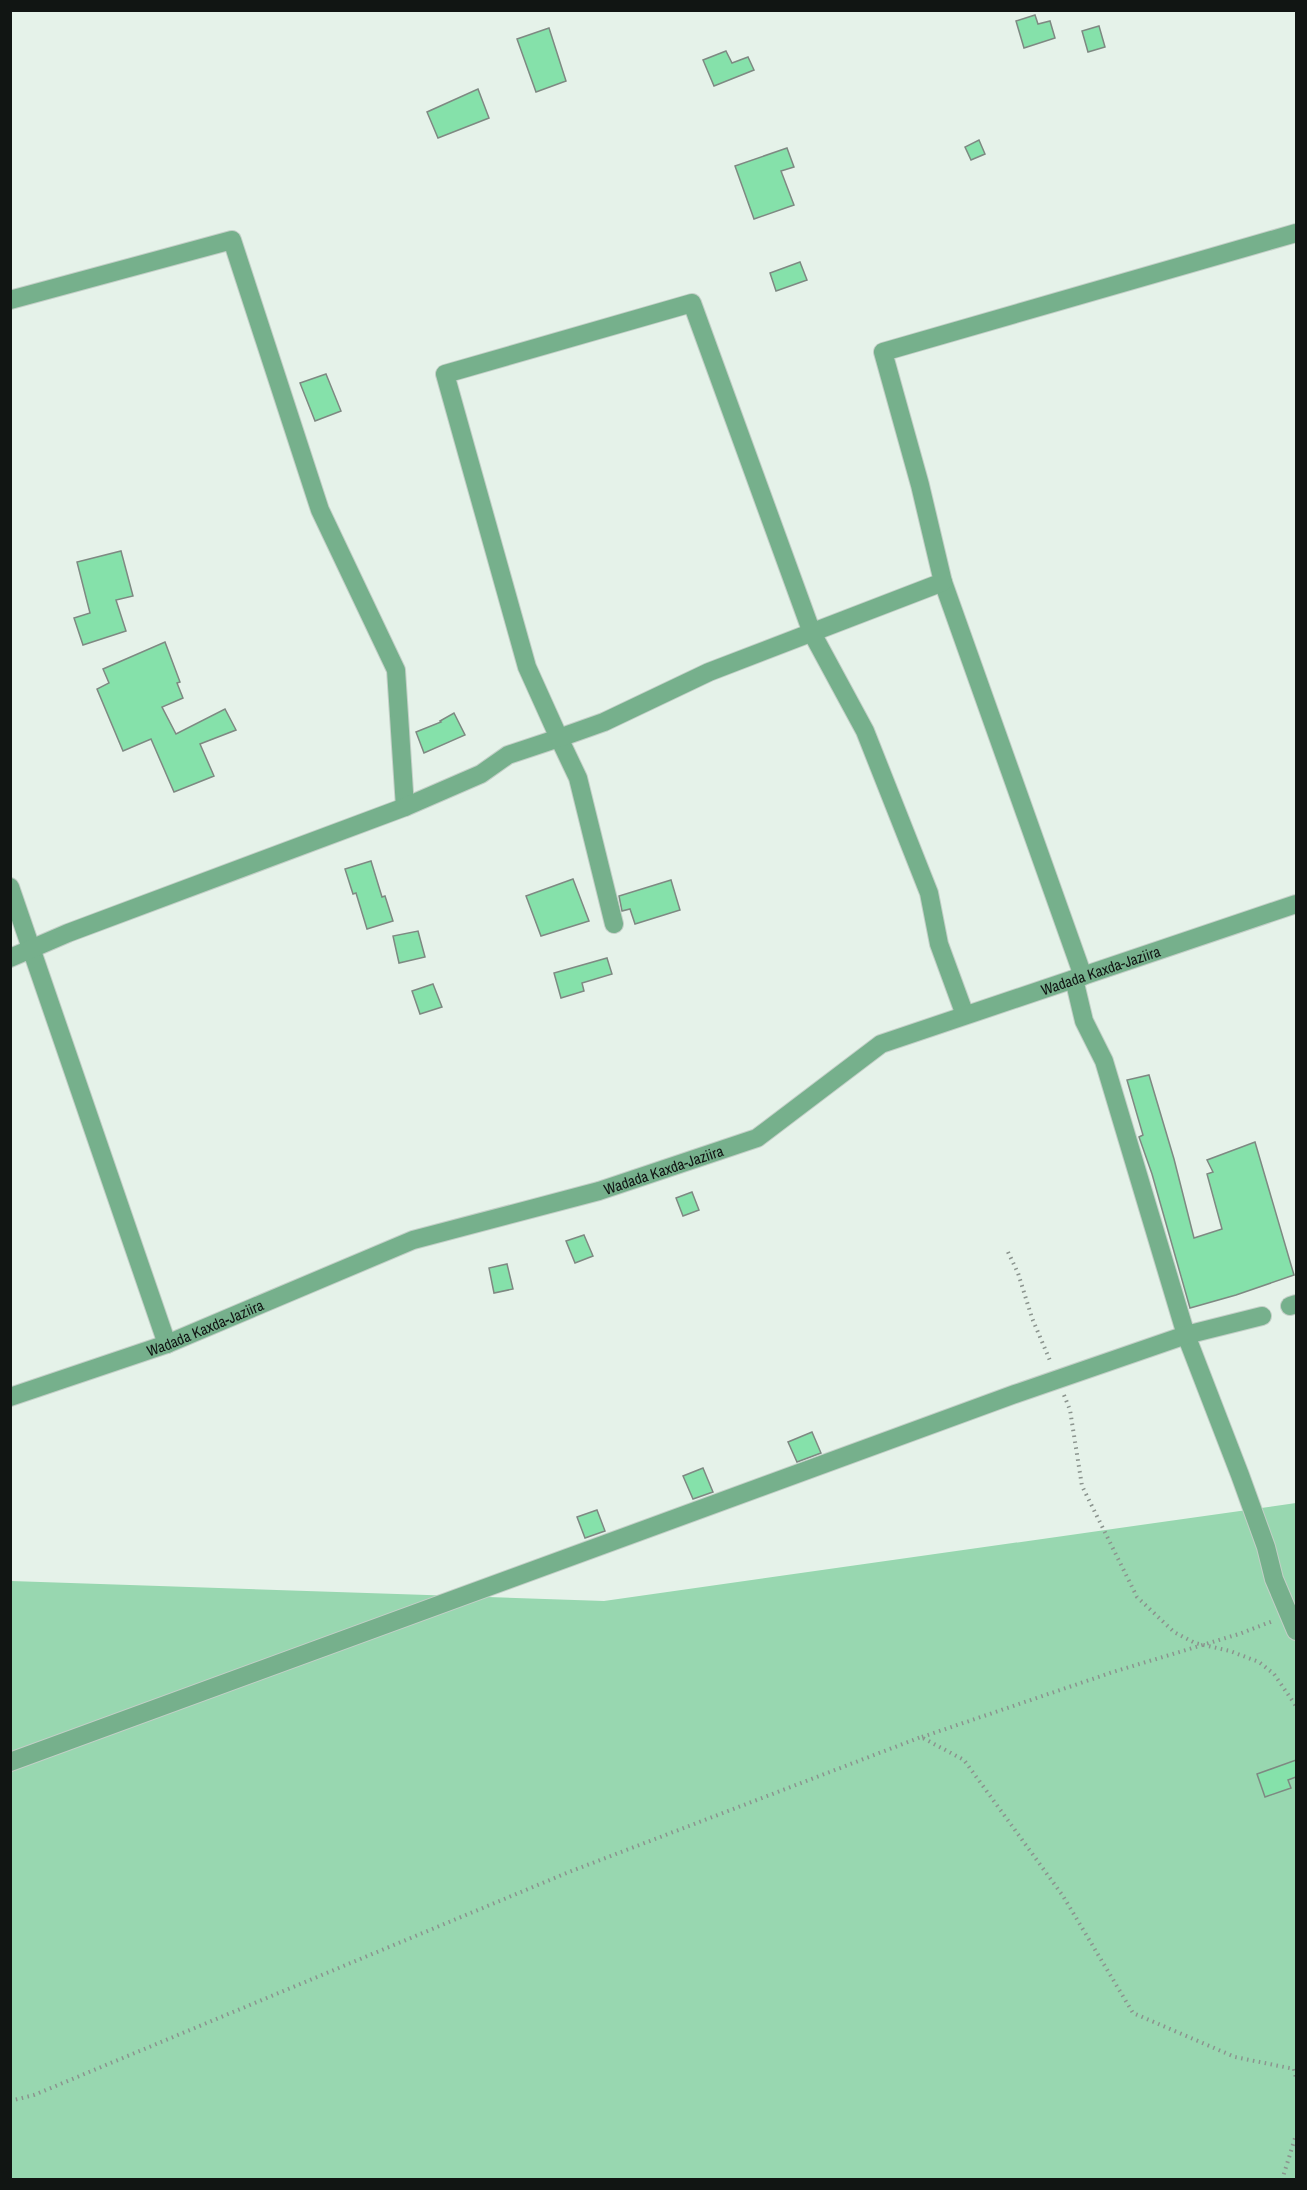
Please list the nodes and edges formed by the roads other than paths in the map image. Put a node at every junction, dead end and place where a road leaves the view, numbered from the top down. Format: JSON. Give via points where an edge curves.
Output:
{"nodes":[{"id":1,"x":1296,"y":233,"type":"edge"},
{"id":2,"x":10,"y":300,"type":"edge"},
{"id":3,"x":943,"y":582,"type":"junction"},
{"id":4,"x":812,"y":633,"type":"junction"},
{"id":5,"x":559,"y":738,"type":"junction"},
{"id":6,"x":405,"y":807,"type":"junction"},
{"id":7,"x":10,"y":887,"type":"edge"},
{"id":8,"x":1296,"y":904,"type":"edge"},
{"id":9,"x":614,"y":924,"type":"dead end"},
{"id":10,"x":33,"y":949,"type":"junction"},
{"id":11,"x":10,"y":958,"type":"edge"},
{"id":12,"x":1078,"y":978,"type":"junction"},
{"id":13,"x":965,"y":1015,"type":"junction"},
{"id":14,"x":1262,"y":1316,"type":"dead end"},
{"id":15,"x":1186,"y":1335,"type":"junction"},
{"id":16,"x":167,"y":1344,"type":"junction"},
{"id":17,"x":10,"y":1397,"type":"edge"},
{"id":18,"x":1294,"y":1625,"type":"edge"},
{"id":19,"x":10,"y":1762,"type":"edge"}],
"edges":[{"from":1,"to":3,"type":"street","via":[[883,351]]},
{"from":2,"to":6,"type":"street","via":[[232,240],[321,510],[396,670]]},
{"from":3,"to":4,"type":"street"},
{"from":3,"to":12,"type":"street"},
{"from":4,"to":5,"type":"street","via":[[709,672],[604,722]]},
{"from":4,"to":5,"type":"street","via":[[692,303],[446,374],[527,668]]},
{"from":4,"to":13,"type":"street","via":[[865,731],[929,893],[939,944]]},
{"from":5,"to":6,"type":"street","via":[[508,755],[481,774]]},
{"from":5,"to":9,"type":"street","via":[[578,778]]},
{"from":6,"to":10,"type":"street"},
{"from":7,"to":10,"type":"street"},
{"from":8,"to":12,"type":"street","name":"Wadada Kaxda-Jaziira"},
{"from":10,"to":11,"type":"street"},
{"from":10,"to":16,"type":"street"},
{"from":12,"to":13,"type":"street","name":"Wadada Kaxda-Jaziira"},
{"from":12,"to":15,"type":"street","via":[[1084,1021],[1104,1061]]},
{"from":13,"to":16,"type":"street","name":"Wadada Kaxda-Jaziira","via":[[881,1044],[757,1138],[599,1191],[413,1240]]},
{"from":14,"to":15,"type":"street"},
{"from":15,"to":18,"type":"street"},
{"from":15,"to":19,"type":"street"},
{"from":16,"to":17,"type":"street","name":"Wadada Kaxda-Jaziira"}]}
